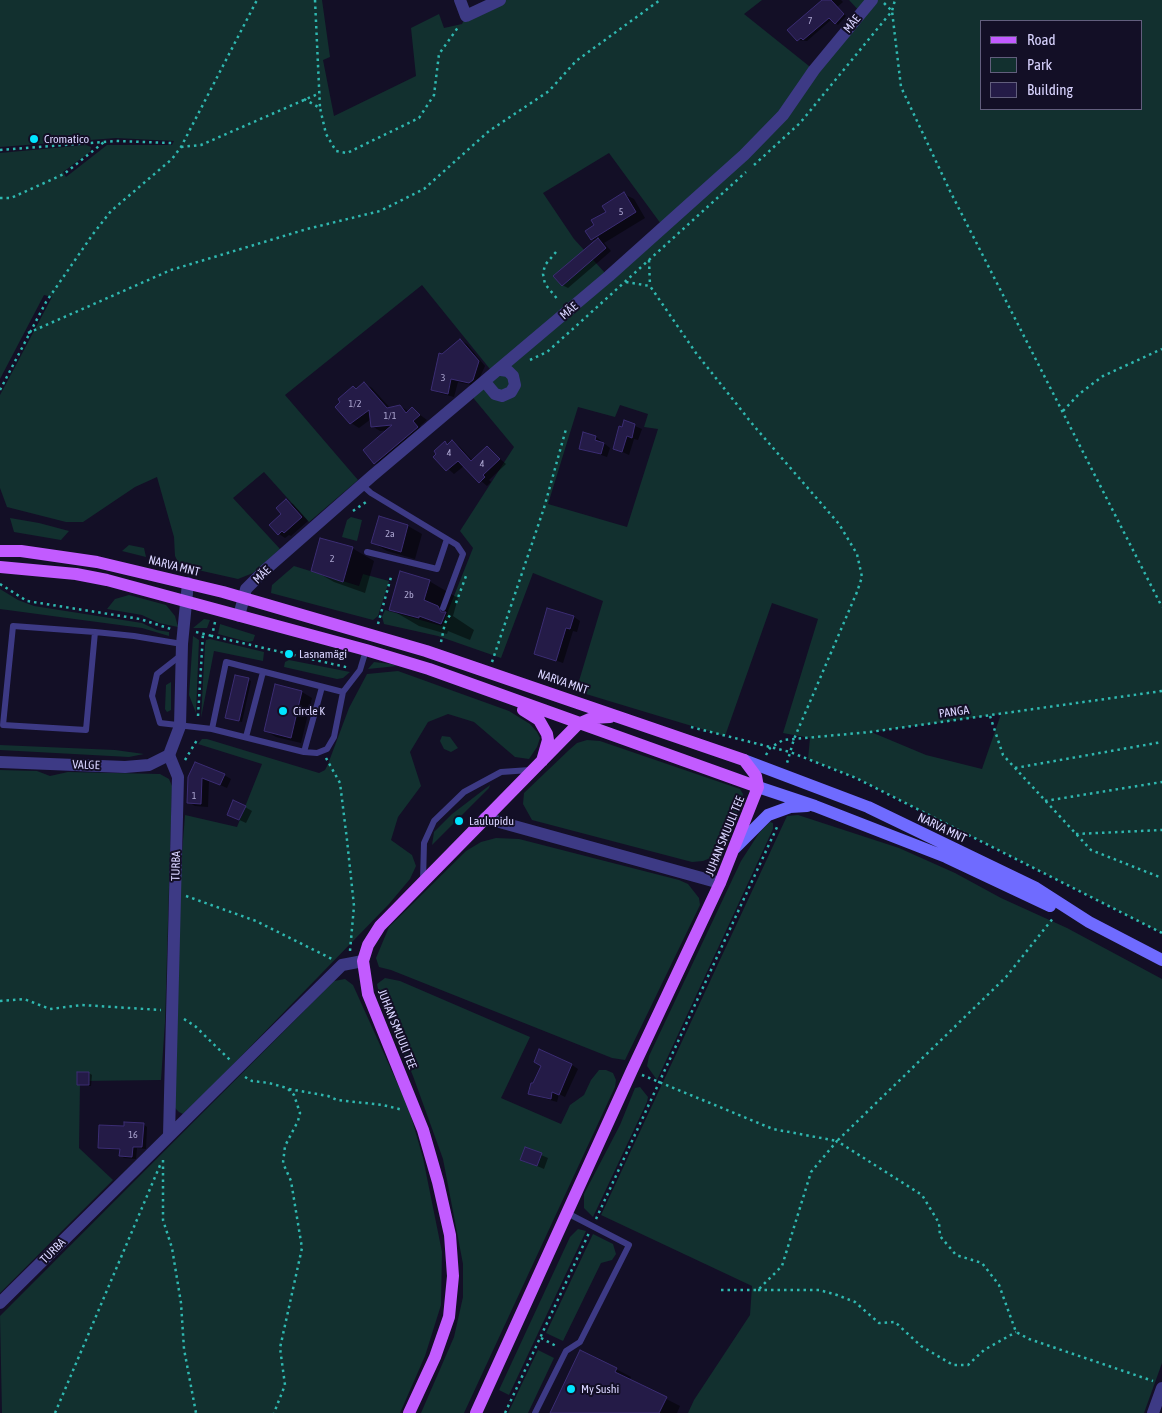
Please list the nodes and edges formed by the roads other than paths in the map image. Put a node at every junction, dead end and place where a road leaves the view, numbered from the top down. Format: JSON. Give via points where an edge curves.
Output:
{"nodes":[{"id":1,"x":460,"y":0,"type":"edge"},
{"id":2,"x":500,"y":0,"type":"edge"},
{"id":3,"x":872,"y":0,"type":"edge"},
{"id":4,"x":501,"y":370,"type":"junction"},
{"id":5,"x":485,"y":382,"type":"junction"},
{"id":6,"x":362,"y":485,"type":"junction"},
{"id":7,"x":447,"y":539,"type":"junction"},
{"id":8,"x":0,"y":551,"type":"edge"},
{"id":9,"x":368,"y":552,"type":"dead end"},
{"id":10,"x":0,"y":567,"type":"edge"},
{"id":11,"x":188,"y":583,"type":"junction"},
{"id":12,"x":244,"y":598,"type":"junction"},
{"id":13,"x":185,"y":602,"type":"junction"},
{"id":14,"x":443,"y":608,"type":"dead end"},
{"id":15,"x":239,"y":616,"type":"junction"},
{"id":16,"x":95,"y":632,"type":"junction"},
{"id":17,"x":182,"y":649,"type":"junction"},
{"id":18,"x":366,"y":650,"type":"junction"},
{"id":19,"x":263,"y":672,"type":"junction"},
{"id":20,"x":322,"y":686,"type":"junction"},
{"id":21,"x":343,"y":692,"type":"junction"},
{"id":22,"x":493,"y":693,"type":"junction"},
{"id":23,"x":623,"y":718,"type":"junction"},
{"id":24,"x":578,"y":724,"type":"junction"},
{"id":25,"x":180,"y":726,"type":"junction"},
{"id":26,"x":212,"y":729,"type":"junction"},
{"id":27,"x":246,"y":738,"type":"junction"},
{"id":28,"x":304,"y":752,"type":"junction"},
{"id":29,"x":169,"y":755,"type":"junction"},
{"id":30,"x":744,"y":760,"type":"junction"},
{"id":31,"x":0,"y":762,"type":"edge"},
{"id":32,"x":537,"y":767,"type":"junction"},
{"id":33,"x":758,"y":788,"type":"junction"},
{"id":34,"x":815,"y":806,"type":"junction"},
{"id":35,"x":485,"y":818,"type":"junction"},
{"id":36,"x":735,"y":848,"type":"junction"},
{"id":37,"x":422,"y":882,"type":"junction"},
{"id":38,"x":720,"y":882,"type":"junction"},
{"id":39,"x":1089,"y":922,"type":"junction"},
{"id":40,"x":1162,"y":960,"type":"edge"},
{"id":41,"x":363,"y":961,"type":"junction"},
{"id":42,"x":170,"y":1135,"type":"junction"},
{"id":43,"x":567,"y":1213,"type":"junction"},
{"id":44,"x":0,"y":1304,"type":"edge"},
{"id":45,"x":1162,"y":1388,"type":"edge"},
{"id":46,"x":1157,"y":1407,"type":"edge"},
{"id":47,"x":409,"y":1413,"type":"edge"},
{"id":48,"x":476,"y":1413,"type":"edge"},
{"id":49,"x":535,"y":1413,"type":"edge"}],
"edges":[{"from":1,"to":2,"type":"street","via":[[466,16]]},
{"from":3,"to":4,"type":"street","name":"MÄE","via":[[814,70],[783,115],[744,155]]},
{"from":4,"to":5,"type":"street","name":"MÄE"},
{"from":4,"to":5,"type":"street","via":[[513,376],[511,392],[502,396],[494,394]]},
{"from":5,"to":6,"type":"street","name":"MÄE"},
{"from":6,"to":7,"type":"lane"},
{"from":6,"to":12,"type":"street","name":"MÄE","via":[[265,570],[246,589]]},
{"from":7,"to":9,"type":"lane","via":[[437,569]]},
{"from":7,"to":14,"type":"lane","via":[[463,554]]},
{"from":8,"to":11,"type":"main road","name":"NARVA MNT","via":[[97,562]]},
{"from":10,"to":13,"type":"main road","name":"NARVA MNT","via":[[76,574]]},
{"from":11,"to":12,"type":"main road","name":"NARVA MNT"},
{"from":11,"to":13,"type":"street"},
{"from":12,"to":15,"type":"street","name":"MÄE"},
{"from":12,"to":23,"type":"main road","name":"NARVA MNT","via":[[489,670]]},
{"from":13,"to":15,"type":"main road","name":"NARVA MNT"},
{"from":13,"to":17,"type":"street"},
{"from":15,"to":18,"type":"main road","name":"NARVA MNT"},
{"from":16,"to":16,"type":"lane","via":[[13,626],[3,725],[86,730]]},
{"from":16,"to":17,"type":"lane","via":[[134,636]]},
{"from":17,"to":25,"type":"street"},
{"from":17,"to":25,"type":"lane","via":[[157,674],[152,696],[160,723]]},
{"from":18,"to":21,"type":"lane","via":[[360,670]]},
{"from":18,"to":22,"type":"main road","name":"NARVA MNT"},
{"from":19,"to":20,"type":"lane"},
{"from":19,"to":26,"type":"lane","via":[[226,662]]},
{"from":19,"to":27,"type":"lane"},
{"from":20,"to":21,"type":"lane"},
{"from":20,"to":28,"type":"lane"},
{"from":21,"to":28,"type":"lane","via":[[334,737],[323,752]]},
{"from":22,"to":24,"type":"main road","name":"NARVA MNT"},
{"from":22,"to":32,"type":"main road","via":[[531,714],[544,728],[548,740]]},
{"from":23,"to":24,"type":"main road","via":[[604,716]]},
{"from":23,"to":30,"type":"main road","name":"NARVA MNT"},
{"from":24,"to":32,"type":"main road"},
{"from":24,"to":33,"type":"main road","name":"NARVA MNT"},
{"from":25,"to":26,"type":"lane"},
{"from":25,"to":29,"type":"street"},
{"from":26,"to":27,"type":"lane"},
{"from":27,"to":28,"type":"lane"},
{"from":29,"to":31,"type":"street","name":"VALGE","via":[[149,765],[125,767]]},
{"from":29,"to":42,"type":"street","name":"TURBA","via":[[176,774]]},
{"from":30,"to":33,"type":"main road","name":"JUHAN SMUULI TEE","via":[[756,776]]},
{"from":30,"to":39,"type":"main road","name":"NARVA MNT","via":[[868,807],[1036,888]]},
{"from":32,"to":35,"type":"main road"},
{"from":32,"to":37,"type":"lane","via":[[501,772],[464,792],[434,820],[424,843]]},
{"from":33,"to":34,"type":"main road","name":"NARVA MNT"},
{"from":33,"to":36,"type":"main road","name":"JUHAN SMUULI TEE"},
{"from":34,"to":36,"type":"main road","via":[[790,807],[768,815]]},
{"from":34,"to":39,"type":"main road","name":"NARVA MNT","via":[[946,857]]},
{"from":35,"to":37,"type":"main road"},
{"from":35,"to":38,"type":"street"},
{"from":36,"to":38,"type":"main road","name":"JUHAN SMUULI TEE"},
{"from":37,"to":41,"type":"main road","via":[[380,926]]},
{"from":38,"to":43,"type":"main road","name":"JUHAN SMUULI TEE"},
{"from":39,"to":40,"type":"main road","name":"NARVA MNT"},
{"from":41,"to":42,"type":"street","name":"TURBA","via":[[346,965]]},
{"from":41,"to":47,"type":"main road","name":"JUHAN SMUULI TEE","via":[[368,994],[416,1112],[438,1182],[450,1235],[453,1276],[449,1317]]},
{"from":42,"to":44,"type":"street","name":"TURBA"},
{"from":43,"to":48,"type":"main road","name":"JUHAN SMUULI TEE"},
{"from":43,"to":49,"type":"lane","via":[[628,1245],[580,1342],[566,1351]]},
{"from":45,"to":46,"type":"street"}]}
